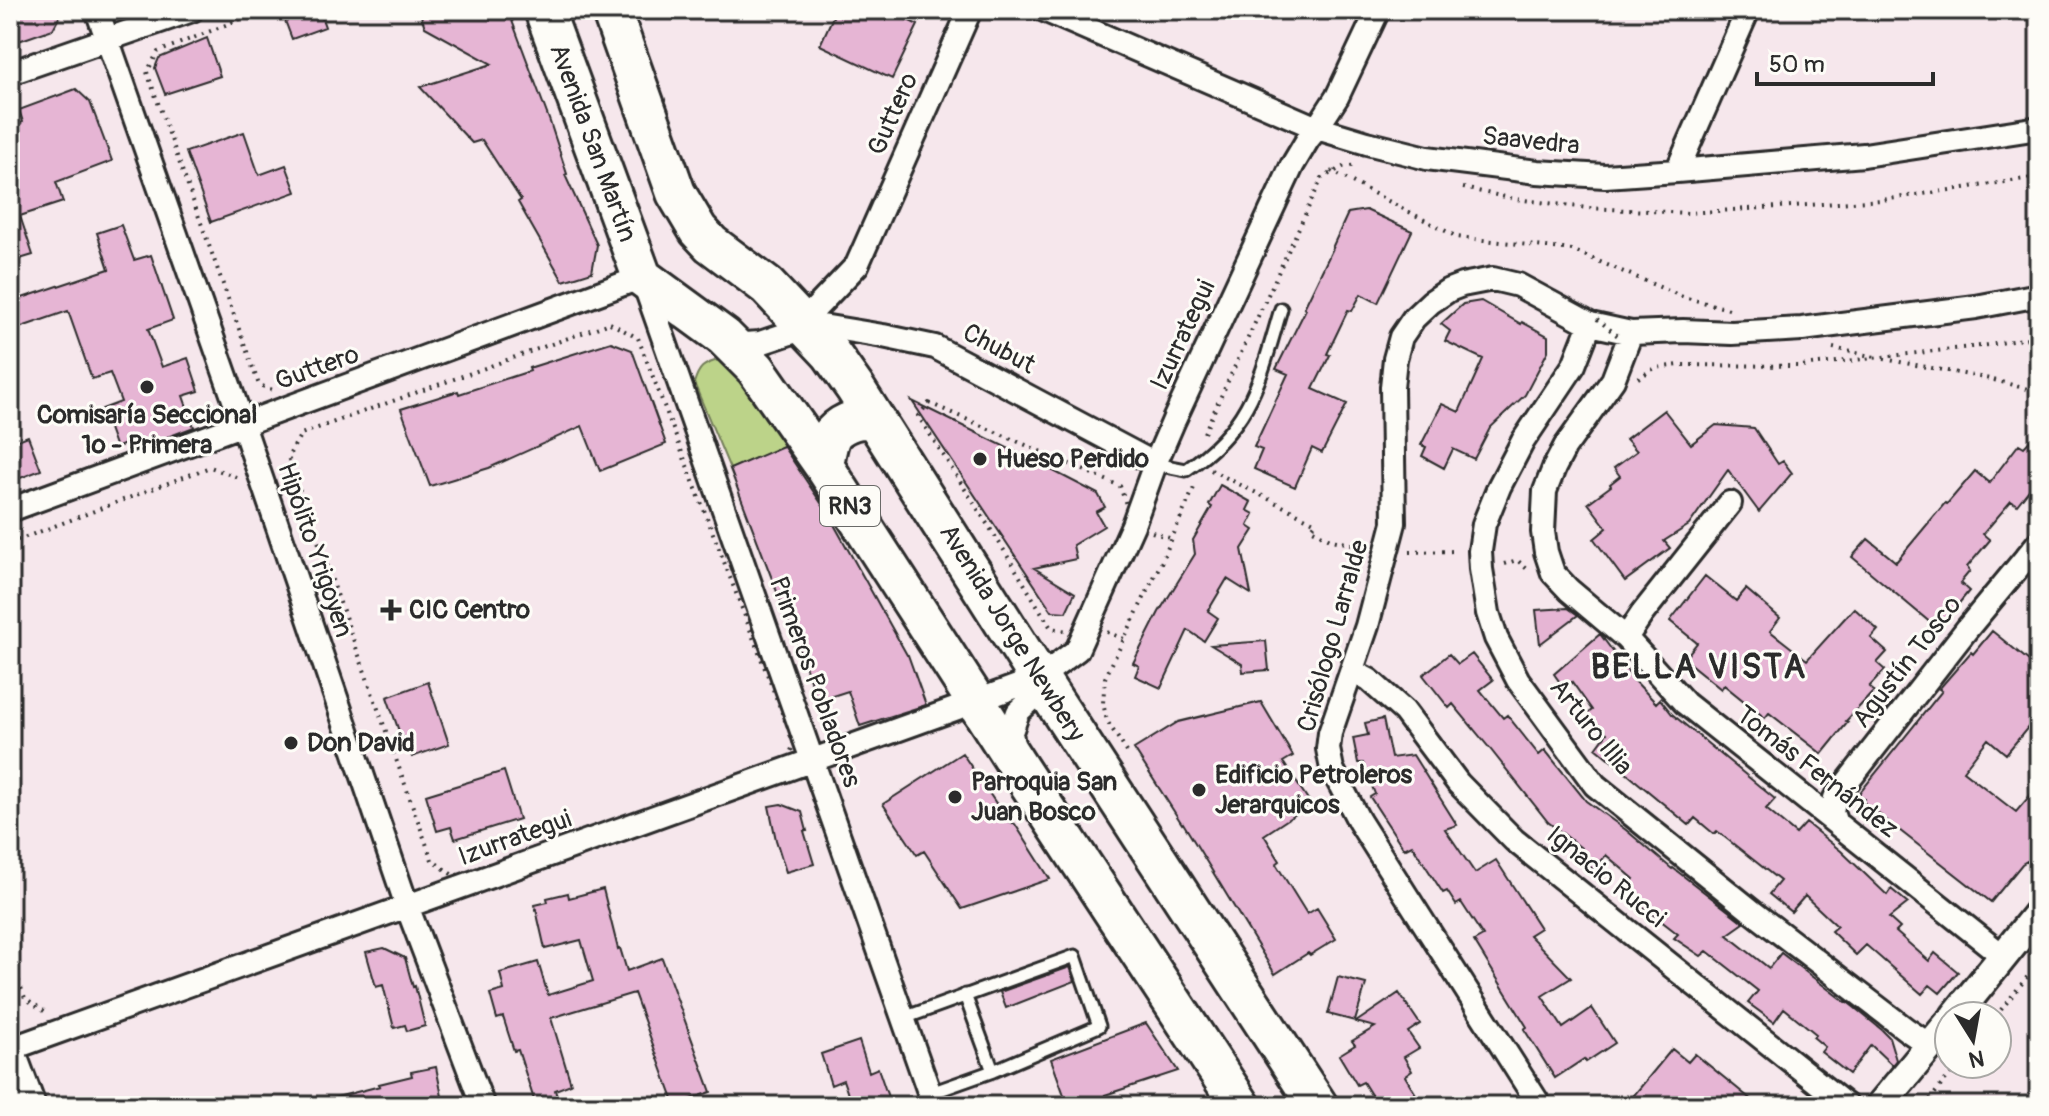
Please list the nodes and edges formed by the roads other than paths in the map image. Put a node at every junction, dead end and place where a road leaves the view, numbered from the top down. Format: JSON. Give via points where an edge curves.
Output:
{"nodes":[{"id":1,"x":97,"y":10,"type":"edge"},
{"id":2,"x":192,"y":10,"type":"edge"},
{"id":3,"x":544,"y":10,"type":"edge"},
{"id":4,"x":611,"y":10,"type":"edge"},
{"id":5,"x":970,"y":10,"type":"edge"},
{"id":6,"x":1044,"y":10,"type":"edge"},
{"id":7,"x":1378,"y":10,"type":"edge"},
{"id":8,"x":1748,"y":10,"type":"edge"},
{"id":9,"x":108,"y":40,"type":"junction"},
{"id":10,"x":10,"y":73,"type":"edge"},
{"id":11,"x":1317,"y":128,"type":"junction"},
{"id":12,"x":2039,"y":128,"type":"edge"},
{"id":13,"x":1677,"y":171,"type":"junction"},
{"id":14,"x":642,"y":277,"type":"junction"},
{"id":15,"x":2039,"y":295,"type":"edge"},
{"id":16,"x":1281,"y":309,"type":"dead end"},
{"id":17,"x":1593,"y":322,"type":"junction"},
{"id":18,"x":803,"y":323,"type":"junction"},
{"id":19,"x":1624,"y":335,"type":"junction"},
{"id":20,"x":724,"y":337,"type":"junction"},
{"id":21,"x":876,"y":421,"type":"junction"},
{"id":22,"x":243,"y":425,"type":"junction"},
{"id":23,"x":1155,"y":464,"type":"junction"},
{"id":24,"x":824,"y":466,"type":"junction"},
{"id":25,"x":1730,"y":503,"type":"dead end"},
{"id":26,"x":10,"y":510,"type":"edge"},
{"id":27,"x":2039,"y":542,"type":"edge"},
{"id":28,"x":1626,"y":638,"type":"junction"},
{"id":29,"x":1352,"y":671,"type":"junction"},
{"id":30,"x":1039,"y":678,"type":"junction"},
{"id":31,"x":977,"y":701,"type":"junction"},
{"id":32,"x":814,"y":761,"type":"junction"},
{"id":33,"x":1020,"y":770,"type":"junction"},
{"id":34,"x":1835,"y":821,"type":"junction"},
{"id":35,"x":407,"y":906,"type":"junction"},
{"id":36,"x":2039,"y":912,"type":"edge"},
{"id":37,"x":2003,"y":956,"type":"junction"},
{"id":38,"x":965,"y":995,"type":"junction"},
{"id":39,"x":1968,"y":1000,"type":"edge"},
{"id":40,"x":904,"y":1018,"type":"junction"},
{"id":41,"x":1933,"y":1043,"type":"edge"},
{"id":42,"x":1931,"y":1046,"type":"junction"},
{"id":43,"x":10,"y":1050,"type":"edge"},
{"id":44,"x":993,"y":1071,"type":"junction"},
{"id":45,"x":932,"y":1100,"type":"edge"},
{"id":46,"x":31,"y":1106,"type":"edge"},
{"id":47,"x":483,"y":1106,"type":"edge"},
{"id":48,"x":1241,"y":1106,"type":"edge"},
{"id":49,"x":1318,"y":1106,"type":"edge"},
{"id":50,"x":1540,"y":1106,"type":"edge"},
{"id":51,"x":1847,"y":1106,"type":"edge"},
{"id":52,"x":1880,"y":1106,"type":"edge"}],
"edges":[{"from":1,"to":9,"type":"street","name":"Hipólito Yrigoyen"},
{"from":2,"to":9,"type":"street"},
{"from":3,"to":14,"type":"highway","name":"Avenida San Martín"},
{"from":4,"to":18,"type":"highway","name":"Avenida Jorge Newbery","number":"RN3","via":[[676,193],[698,230]]},
{"from":5,"to":18,"type":"street","name":"Guttero","via":[[857,265]]},
{"from":6,"to":11,"type":"street","name":"Saavedra"},
{"from":7,"to":11,"type":"street","name":"Izurrategui"},
{"from":8,"to":13,"type":"street"},
{"from":9,"to":10,"type":"street"},
{"from":9,"to":22,"type":"street","name":"Hipólito Yrigoyen"},
{"from":11,"to":13,"type":"street","name":"Saavedra","via":[[1427,158],[1537,172],[1605,176]]},
{"from":11,"to":23,"type":"street","name":"Izurrategui","via":[[1292,166]]},
{"from":12,"to":13,"type":"street","name":"Saavedra","via":[[1864,155]]},
{"from":14,"to":20,"type":"highway","number":"RN3"},
{"from":14,"to":22,"type":"street","name":"Guttero"},
{"from":14,"to":32,"type":"street","name":"Primeros Pobladores"},
{"from":15,"to":19,"type":"street","via":[[1802,329]]},
{"from":16,"to":23,"type":"lane","via":[[1259,383],[1238,423],[1186,470]]},
{"from":17,"to":19,"type":"street"},
{"from":17,"to":29,"type":"street","name":"Crisólogo Larralde","via":[[1518,285],[1493,279],[1449,290],[1414,318],[1401,337],[1392,387],[1394,523]]},
{"from":17,"to":42,"type":"street","name":"Arturo Illia","via":[[1574,365],[1523,441],[1484,524],[1481,569],[1496,638],[1518,680],[1595,785]]},
{"from":18,"to":20,"type":"street","name":"Guttero","via":[[760,343]]},
{"from":18,"to":21,"type":"highway","name":"Avenida Jorge Newbery","number":"RN3"},
{"from":18,"to":23,"type":"street","name":"Chubut","via":[[935,347]]},
{"from":19,"to":28,"type":"street","name":"Tomás Fernández","via":[[1613,380],[1554,468],[1543,518],[1546,552],[1557,580]]},
{"from":20,"to":24,"type":"highway","number":"RN3","via":[[756,369]]},
{"from":21,"to":24,"type":"highway","via":[[850,421],[833,433]]},
{"from":21,"to":30,"type":"highway","name":"Avenida Jorge Newbery","number":"RN3"},
{"from":22,"to":26,"type":"street","name":"Guttero"},
{"from":22,"to":35,"type":"street","name":"Hipólito Yrigoyen"},
{"from":23,"to":30,"type":"street","name":"Izurrategui","via":[[1077,650]]},
{"from":24,"to":31,"type":"highway","number":"RN3"},
{"from":25,"to":28,"type":"street"},
{"from":27,"to":34,"type":"street","name":"Agustín Tosco","via":[[1835,798]]},
{"from":28,"to":34,"type":"street","name":"Tomás Fernández","via":[[1685,703]]},
{"from":29,"to":50,"type":"street","name":"Crisólogo Larralde","via":[[1330,733],[1332,769],[1359,821]]},
{"from":29,"to":51,"type":"street","name":"Ignacio Rucci","via":[[1404,711],[1458,783],[1514,840]]},
{"from":30,"to":31,"type":"street","name":"Izurrategui"},
{"from":30,"to":33,"type":"street","name":"Izurrategui","via":[[1011,732]]},
{"from":30,"to":49,"type":"highway","name":"Avenida Jorge Newbery","number":"RN3"},
{"from":31,"to":32,"type":"street","name":"Izurrategui"},
{"from":31,"to":33,"type":"highway","number":"RN3"},
{"from":32,"to":35,"type":"street","name":"Izurrategui"},
{"from":32,"to":40,"type":"street","name":"Primeros Pobladores"},
{"from":33,"to":48,"type":"highway","number":"RN3"},
{"from":34,"to":37,"type":"street","name":"Tomás Fernández"},
{"from":35,"to":43,"type":"street","name":"Izurrategui"},
{"from":35,"to":47,"type":"street","name":"Hipólito Yrigoyen"},
{"from":36,"to":37,"type":"street"},
{"from":37,"to":39,"type":"street"},
{"from":38,"to":40,"type":"lane"},
{"from":38,"to":44,"type":"lane"},
{"from":38,"to":44,"type":"lane","via":[[1075,956],[1099,1026]]},
{"from":40,"to":45,"type":"street","name":"Primeros Pobladores"},
{"from":41,"to":42,"type":"street"},
{"from":42,"to":52,"type":"street"},
{"from":43,"to":46,"type":"street"},
{"from":44,"to":45,"type":"lane"}]}
